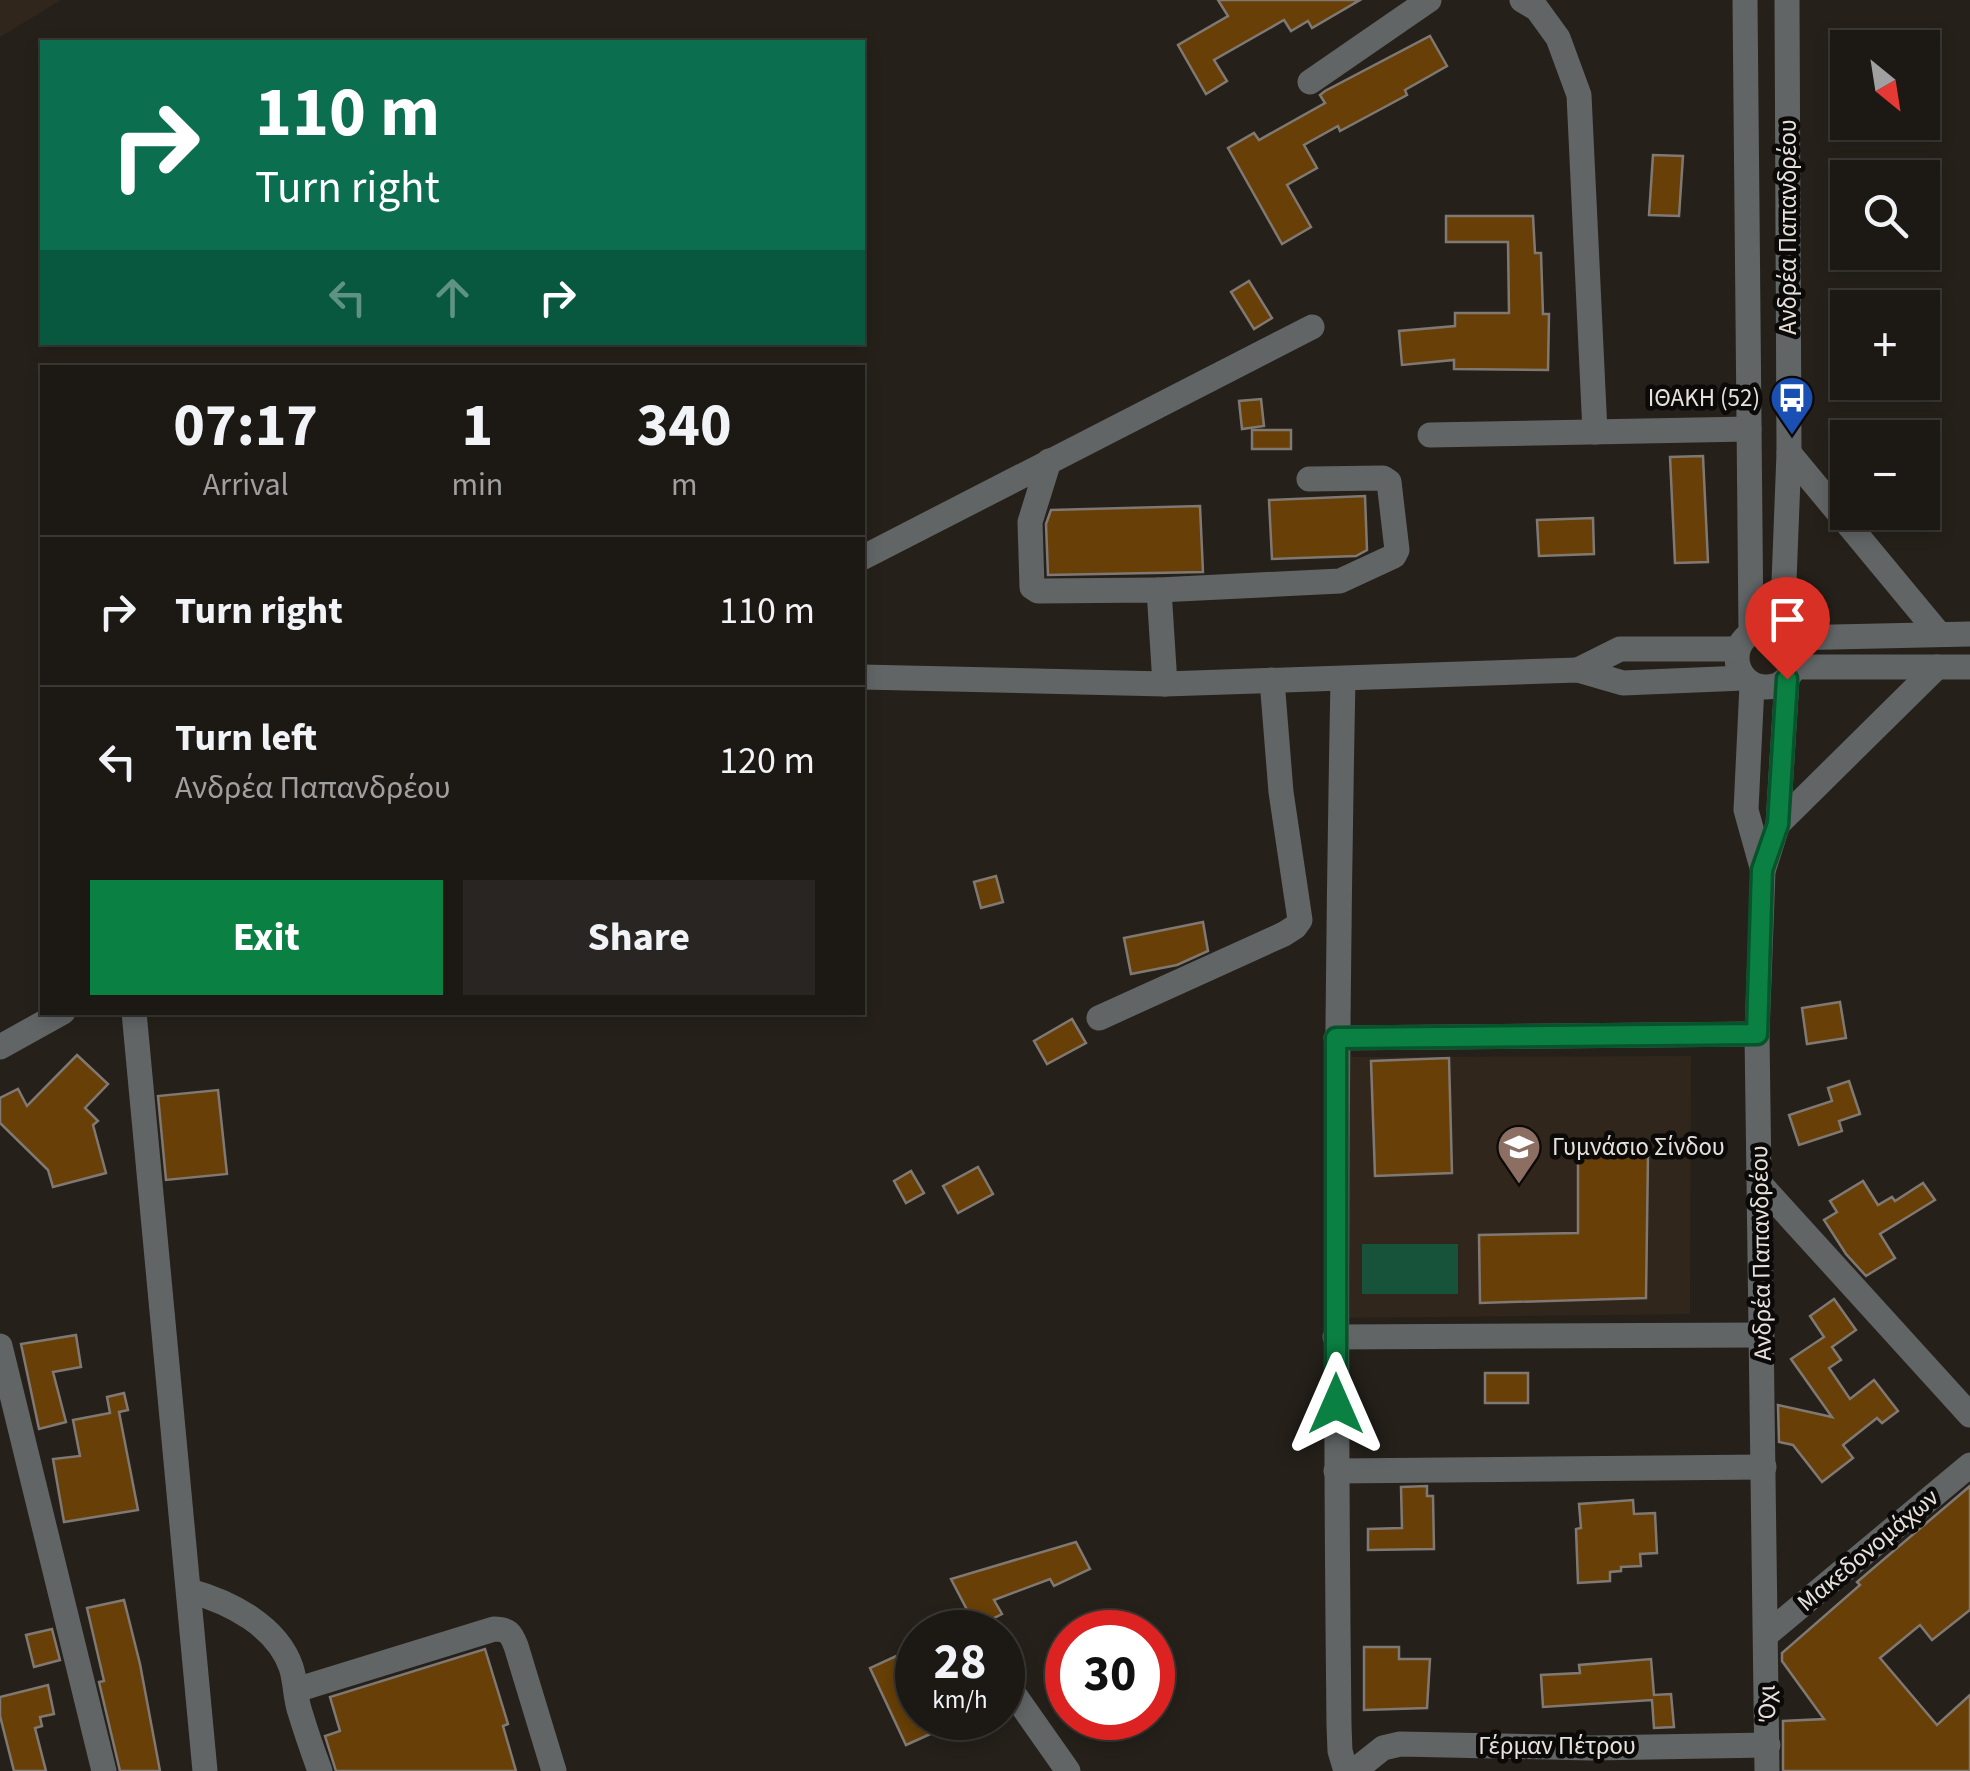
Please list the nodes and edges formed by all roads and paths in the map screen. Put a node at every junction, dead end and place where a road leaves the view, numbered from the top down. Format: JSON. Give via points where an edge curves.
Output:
{"nodes":[{"id":1,"x":1429,"y":0,"type":"edge"},
{"id":2,"x":1522,"y":0,"type":"edge"},
{"id":3,"x":1745,"y":0,"type":"edge"},
{"id":4,"x":1788,"y":0,"type":"edge"},
{"id":5,"x":1310,"y":82,"type":"dead end"},
{"id":6,"x":1312,"y":327,"type":"dead end"},
{"id":7,"x":1748,"y":430,"type":"junction"},
{"id":8,"x":1595,"y":432,"type":"junction"},
{"id":9,"x":1430,"y":435,"type":"dead end"},
{"id":10,"x":1788,"y":453,"type":"junction"},
{"id":11,"x":1049,"y":461,"type":"junction"},
{"id":12,"x":1308,"y":480,"type":"dead end"},
{"id":13,"x":865,"y":556,"type":"edge"},
{"id":14,"x":1159,"y":590,"type":"junction"},
{"id":15,"x":1939,"y":634,"type":"junction"},
{"id":16,"x":1970,"y":634,"type":"edge"},
{"id":17,"x":1785,"y":635,"type":"junction"},
{"id":18,"x":1745,"y":641,"type":"junction"},
{"id":19,"x":1937,"y":667,"type":"junction"},
{"id":20,"x":1970,"y":667,"type":"edge"},
{"id":21,"x":1578,"y":670,"type":"junction"},
{"id":22,"x":1791,"y":673,"type":"junction"},
{"id":23,"x":865,"y":677,"type":"edge"},
{"id":24,"x":1344,"y":679,"type":"junction"},
{"id":25,"x":1272,"y":680,"type":"junction"},
{"id":26,"x":1748,"y":682,"type":"junction"},
{"id":27,"x":1165,"y":684,"type":"junction"},
{"id":28,"x":1778,"y":824,"type":"junction"},
{"id":29,"x":1762,"y":870,"type":"junction"},
{"id":30,"x":59,"y":1015,"type":"edge"},
{"id":31,"x":134,"y":1015,"type":"edge"},
{"id":32,"x":1099,"y":1018,"type":"dead end"},
{"id":33,"x":1757,"y":1034,"type":"junction"},
{"id":34,"x":1336,"y":1038,"type":"junction"},
{"id":35,"x":0,"y":1047,"type":"edge"},
{"id":36,"x":1760,"y":1184,"type":"junction"},
{"id":37,"x":1762,"y":1335,"type":"junction"},
{"id":38,"x":1335,"y":1338,"type":"junction"},
{"id":39,"x":0,"y":1346,"type":"edge"},
{"id":40,"x":1970,"y":1415,"type":"edge"},
{"id":41,"x":1970,"y":1464,"type":"edge"},
{"id":42,"x":1764,"y":1467,"type":"junction"},
{"id":43,"x":1336,"y":1471,"type":"junction"},
{"id":44,"x":190,"y":1591,"type":"junction"},
{"id":45,"x":1766,"y":1635,"type":"junction"},
{"id":46,"x":296,"y":1690,"type":"junction"},
{"id":47,"x":1025,"y":1710,"type":"edge"},
{"id":48,"x":1768,"y":1758,"type":"edge"},
{"id":49,"x":1592,"y":1760,"type":"edge"},
{"id":50,"x":104,"y":1771,"type":"edge"},
{"id":51,"x":205,"y":1771,"type":"edge"},
{"id":52,"x":320,"y":1771,"type":"edge"},
{"id":53,"x":554,"y":1771,"type":"edge"},
{"id":54,"x":1068,"y":1771,"type":"edge"},
{"id":55,"x":1350,"y":1771,"type":"edge"}],
"edges":[{"from":1,"to":5,"type":"street"},
{"from":2,"to":8,"type":"street","via":[[1558,38],[1580,95]]},
{"from":3,"to":7,"type":"street","name":"Ανδρέα Παπανδρέου"},
{"from":4,"to":10,"type":"street","name":"Ανδρέα Παπανδρέου"},
{"from":6,"to":11,"type":"street"},
{"from":7,"to":8,"type":"street"},
{"from":7,"to":18,"type":"street","name":"Ανδρέα Παπανδρέου"},
{"from":8,"to":9,"type":"street"},
{"from":10,"to":15,"type":"street"},
{"from":10,"to":17,"type":"street","name":"Ανδρέα Παπανδρέου"},
{"from":11,"to":13,"type":"street"},
{"from":11,"to":14,"type":"street","via":[[1030,522],[1032,587]]},
{"from":12,"to":14,"type":"street","via":[[1389,482],[1394,556],[1340,581]]},
{"from":14,"to":27,"type":"street"},
{"from":15,"to":16,"type":"street"},
{"from":15,"to":17,"type":"street"},
{"from":17,"to":18,"type":"street","via":[[1761,629]]},
{"from":17,"to":22,"type":"street","via":[[1795,651]]},
{"from":18,"to":21,"type":"street","via":[[1620,649]]},
{"from":18,"to":26,"type":"street","via":[[1736,660]]},
{"from":19,"to":20,"type":"street"},
{"from":19,"to":22,"type":"street"},
{"from":19,"to":28,"type":"street"},
{"from":21,"to":24,"type":"street"},
{"from":21,"to":26,"type":"street","via":[[1624,683]]},
{"from":22,"to":26,"type":"street","via":[[1771,688]]},
{"from":22,"to":28,"type":"street","name":"Ανδρέα Παπανδρέου"},
{"from":23,"to":27,"type":"street"},
{"from":24,"to":25,"type":"street"},
{"from":24,"to":34,"type":"street"},
{"from":25,"to":27,"type":"street"},
{"from":25,"to":32,"type":"street","via":[[1300,920],[1284,934]]},
{"from":26,"to":29,"type":"street","name":"Ανδρέα Παπανδρέου","via":[[1746,810]]},
{"from":28,"to":29,"type":"street","name":"Ανδρέα Παπανδρέου"},
{"from":29,"to":33,"type":"street","name":"Ανδρέα Παπανδρέου"},
{"from":30,"to":35,"type":"street"},
{"from":31,"to":44,"type":"street"},
{"from":33,"to":34,"type":"street"},
{"from":33,"to":36,"type":"street","name":"Ανδρέα Παπανδρέου"},
{"from":34,"to":38,"type":"street"},
{"from":36,"to":37,"type":"street","name":"Ανδρέα Παπανδρέου"},
{"from":36,"to":40,"type":"street"},
{"from":37,"to":38,"type":"street"},
{"from":37,"to":42,"type":"street","name":"Ανδρέα Παπανδρέου"},
{"from":38,"to":43,"type":"street"},
{"from":39,"to":50,"type":"street"},
{"from":41,"to":45,"type":"street","name":"Μακεδονομάχων"},
{"from":42,"to":43,"type":"street"},
{"from":42,"to":45,"type":"street","name":"Ανδρέα Παπανδρέου"},
{"from":43,"to":55,"type":"street","via":[[1340,1752]]},
{"from":44,"to":46,"type":"street","via":[[270,1632],[283,1648]]},
{"from":44,"to":51,"type":"street"},
{"from":45,"to":48,"type":"street","name":"Όχι"},
{"from":46,"to":52,"type":"street"},
{"from":46,"to":53,"type":"street","via":[[504,1629],[516,1646]]},
{"from":47,"to":54,"type":"street"},
{"from":48,"to":49,"type":"street","name":"Γέρμαν Πέτρου"},
{"from":49,"to":55,"type":"street","name":"Γέρμαν Πέτρου","via":[[1400,1744]]}]}
